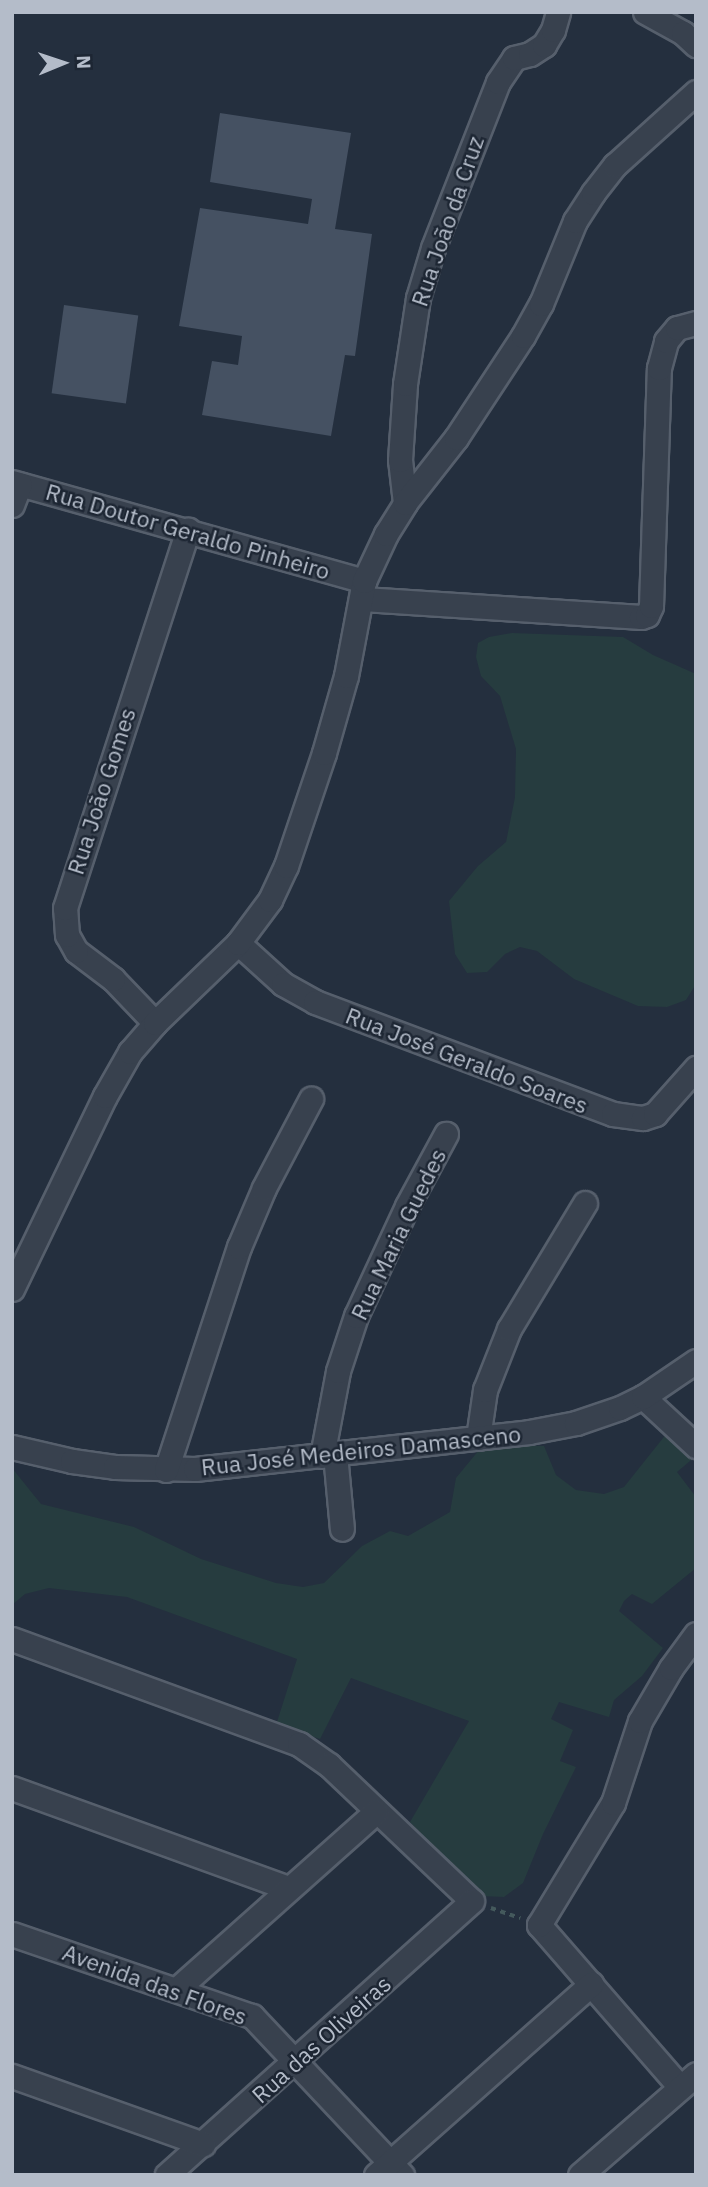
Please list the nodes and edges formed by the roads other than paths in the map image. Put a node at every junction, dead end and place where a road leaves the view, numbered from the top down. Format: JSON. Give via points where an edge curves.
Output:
{"nodes":[{"id":1,"x":558,"y":12,"type":"edge"},
{"id":2,"x":645,"y":12,"type":"edge"},
{"id":3,"x":696,"y":45,"type":"edge"},
{"id":4,"x":696,"y":92,"type":"edge"},
{"id":5,"x":696,"y":323,"type":"edge"},
{"id":6,"x":15,"y":490,"type":"edge"},
{"id":7,"x":405,"y":503,"type":"junction"},
{"id":8,"x":188,"y":530,"type":"junction"},
{"id":9,"x":364,"y":590,"type":"junction"},
{"id":10,"x":238,"y":943,"type":"junction"},
{"id":11,"x":155,"y":1023,"type":"junction"},
{"id":12,"x":696,"y":1068,"type":"edge"},
{"id":13,"x":311,"y":1099,"type":"dead end"},
{"id":14,"x":446,"y":1135,"type":"dead end"},
{"id":15,"x":585,"y":1203,"type":"dead end"},
{"id":16,"x":14,"y":1275,"type":"edge"},
{"id":17,"x":696,"y":1361,"type":"edge"},
{"id":18,"x":643,"y":1397,"type":"junction"},
{"id":19,"x":478,"y":1438,"type":"junction"},
{"id":20,"x":696,"y":1446,"type":"edge"},
{"id":21,"x":12,"y":1447,"type":"edge"},
{"id":22,"x":328,"y":1455,"type":"junction"},
{"id":23,"x":166,"y":1470,"type":"junction"},
{"id":24,"x":342,"y":1529,"type":"dead end"},
{"id":25,"x":696,"y":1634,"type":"edge"},
{"id":26,"x":12,"y":1640,"type":"edge"},
{"id":27,"x":12,"y":1787,"type":"edge"},
{"id":28,"x":376,"y":1812,"type":"junction"},
{"id":29,"x":289,"y":1888,"type":"junction"},
{"id":30,"x":12,"y":1934,"type":"edge"},
{"id":31,"x":591,"y":1984,"type":"junction"},
{"id":32,"x":177,"y":1989,"type":"junction"},
{"id":33,"x":296,"y":2062,"type":"junction"},
{"id":34,"x":12,"y":2076,"type":"edge"},
{"id":35,"x":688,"y":2080,"type":"edge"},
{"id":36,"x":203,"y":2144,"type":"junction"},
{"id":37,"x":389,"y":2171,"type":"edge"},
{"id":38,"x":167,"y":2175,"type":"edge"},
{"id":39,"x":580,"y":2175,"type":"edge"}],
"edges":[{"from":1,"to":7,"type":"street","name":"Rua João da Cruz","via":[[544,45],[514,58],[498,82],[433,248],[415,312],[405,384],[400,460]]},
{"from":2,"to":3,"type":"street"},
{"from":4,"to":7,"type":"street","via":[[615,165],[593,193],[575,221],[523,336],[456,438]]},
{"from":5,"to":9,"type":"street","name":"Rua Doutor Geraldo Pinheiro","via":[[677,328],[666,341],[659,368],[651,606],[646,616]]},
{"from":6,"to":8,"type":"street","name":"Rua Doutor Geraldo Pinheiro"},
{"from":7,"to":9,"type":"street"},
{"from":8,"to":9,"type":"street","name":"Rua Doutor Geraldo Pinheiro"},
{"from":8,"to":11,"type":"street","name":"Rua João Gomes","via":[[65,908],[67,935],[76,951],[113,979]]},
{"from":9,"to":10,"type":"street","via":[[346,676],[286,866],[270,900]]},
{"from":10,"to":11,"type":"street"},
{"from":10,"to":12,"type":"street","name":"Rua José Geraldo Soares","via":[[283,984],[314,1002],[613,1114],[643,1118],[655,1114]]},
{"from":11,"to":16,"type":"street","via":[[130,1052]]},
{"from":13,"to":23,"type":"street","via":[[239,1247]]},
{"from":14,"to":22,"type":"street","name":"Rua Maria Guedes","via":[[356,1316],[338,1371]]},
{"from":15,"to":19,"type":"street","via":[[509,1329],[485,1390]]},
{"from":17,"to":18,"type":"street","name":"Rua José Medeiros Damasceno"},
{"from":18,"to":19,"type":"street","name":"Rua José Medeiros Damasceno","via":[[576,1423]]},
{"from":18,"to":20,"type":"street"},
{"from":19,"to":22,"type":"street","name":"Rua José Medeiros Damasceno"},
{"from":21,"to":23,"type":"street","name":"Rua José Medeiros Damasceno","via":[[72,1461]]},
{"from":22,"to":23,"type":"street","name":"Rua José Medeiros Damasceno"},
{"from":22,"to":24,"type":"street","name":"Rua Maria Guedes"},
{"from":25,"to":31,"type":"street","via":[[640,1721],[613,1803],[539,1925]]},
{"from":26,"to":28,"type":"street","via":[[299,1744]]},
{"from":27,"to":29,"type":"street"},
{"from":28,"to":29,"type":"street"},
{"from":28,"to":33,"type":"street","name":"Rua das Oliveiras","via":[[472,1901]]},
{"from":29,"to":32,"type":"street"},
{"from":30,"to":32,"type":"street","name":"Avenida das Flores"},
{"from":31,"to":35,"type":"street"},
{"from":31,"to":37,"type":"street"},
{"from":32,"to":33,"type":"street","name":"Avenida das Flores","via":[[252,2016]]},
{"from":33,"to":36,"type":"street","name":"Rua das Oliveiras"},
{"from":33,"to":37,"type":"street","name":"Avenida das Flores"},
{"from":34,"to":36,"type":"street"},
{"from":35,"to":39,"type":"street"},
{"from":36,"to":38,"type":"street","name":"Rua das Oliveiras"}]}
